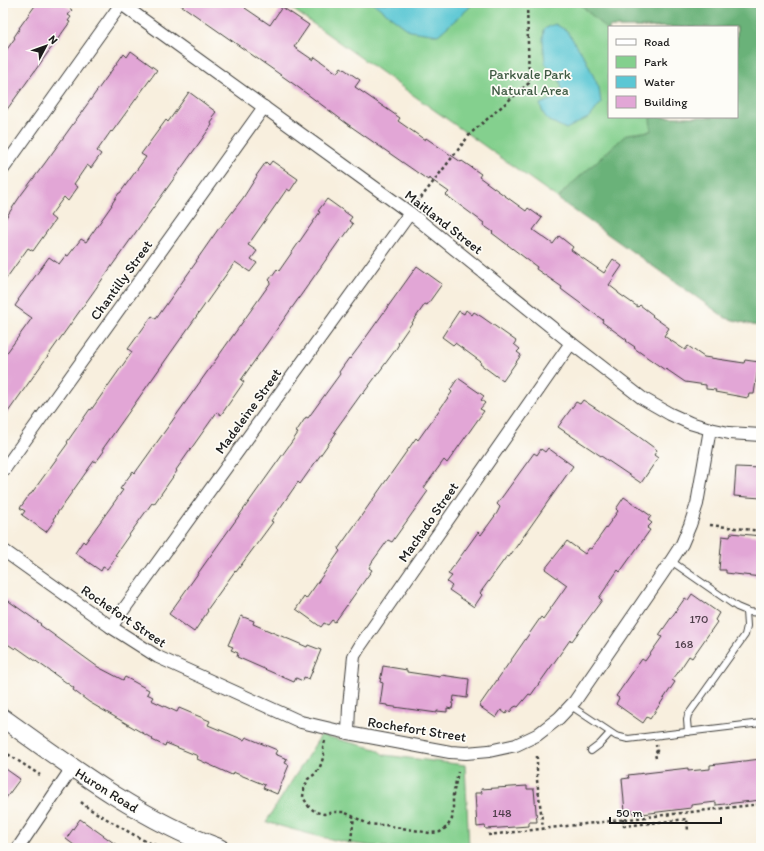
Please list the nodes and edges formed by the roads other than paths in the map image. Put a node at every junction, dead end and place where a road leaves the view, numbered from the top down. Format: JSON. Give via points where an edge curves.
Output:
{"nodes":[{"id":1,"x":120,"y":4,"type":"edge"},
{"id":2,"x":264,"y":107,"type":"junction"},
{"id":3,"x":3,"y":169,"type":"edge"},
{"id":4,"x":410,"y":213,"type":"junction"},
{"id":5,"x":571,"y":343,"type":"junction"},
{"id":6,"x":710,"y":429,"type":"junction"},
{"id":7,"x":761,"y":435,"type":"edge"},
{"id":8,"x":3,"y":472,"type":"edge"},
{"id":9,"x":3,"y":550,"type":"edge"},
{"id":10,"x":671,"y":561,"type":"junction"},
{"id":11,"x":746,"y":611,"type":"junction"},
{"id":12,"x":761,"y":614,"type":"edge"},
{"id":13,"x":112,"y":627,"type":"junction"},
{"id":14,"x":571,"y":706,"type":"junction"},
{"id":15,"x":3,"y":718,"type":"edge"},
{"id":16,"x":761,"y":723,"type":"edge"},
{"id":17,"x":688,"y":732,"type":"junction"},
{"id":18,"x":348,"y":733,"type":"junction"},
{"id":19,"x":610,"y":733,"type":"junction"},
{"id":20,"x":591,"y":751,"type":"dead end"},
{"id":21,"x":72,"y":768,"type":"junction"},
{"id":22,"x":18,"y":848,"type":"edge"},
{"id":23,"x":219,"y":848,"type":"edge"}],
"edges":[{"from":1,"to":2,"type":"street","name":"Maitland Street"},
{"from":1,"to":3,"type":"street"},
{"from":2,"to":4,"type":"street","name":"Maitland Street"},
{"from":2,"to":8,"type":"street","name":"Chantilly Street"},
{"from":4,"to":5,"type":"street","name":"Maitland Street"},
{"from":4,"to":13,"type":"street","name":"Madeleine Street"},
{"from":5,"to":6,"type":"street","name":"Maitland Street","via":[[642,398],[670,414]]},
{"from":5,"to":18,"type":"street","name":"Machado Street","via":[[354,656]]},
{"from":6,"to":7,"type":"street","name":"Maitland Street"},
{"from":6,"to":10,"type":"street","name":"Rochefort Street","via":[[697,504],[682,544]]},
{"from":9,"to":13,"type":"street","name":"Rochefort Street"},
{"from":10,"to":11,"type":"lane"},
{"from":10,"to":14,"type":"street","name":"Rochefort Street"},
{"from":11,"to":12,"type":"lane"},
{"from":11,"to":17,"type":"lane","via":[[745,635],[688,715]]},
{"from":13,"to":18,"type":"street","name":"Rochefort Street","via":[[158,657],[300,722]]},
{"from":14,"to":18,"type":"street","name":"Rochefort Street","via":[[537,735],[516,745],[489,751],[450,752]]},
{"from":14,"to":19,"type":"lane"},
{"from":15,"to":21,"type":"main road","name":"Huron Road"},
{"from":16,"to":17,"type":"lane"},
{"from":17,"to":19,"type":"lane","via":[[628,739]]},
{"from":19,"to":20,"type":"lane"},
{"from":21,"to":22,"type":"street"},
{"from":21,"to":23,"type":"main road","name":"Huron Road","via":[[140,811]]}]}
